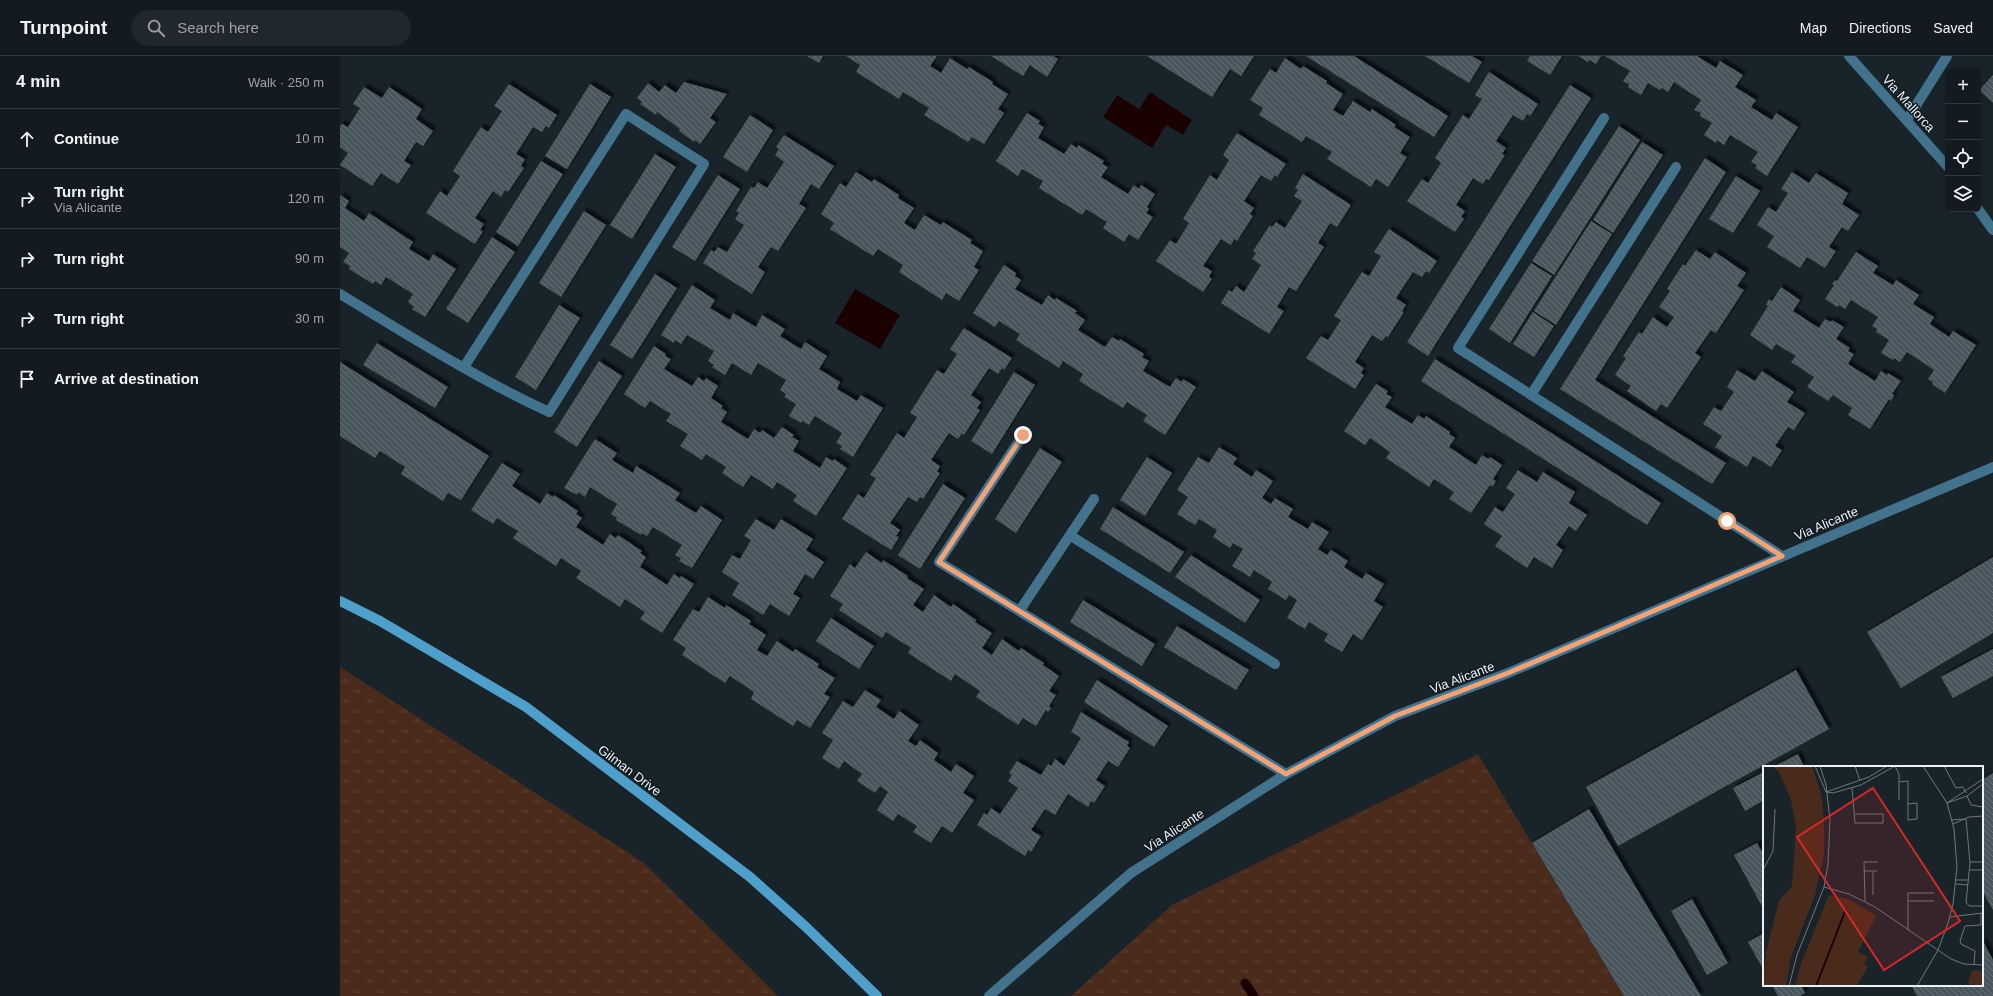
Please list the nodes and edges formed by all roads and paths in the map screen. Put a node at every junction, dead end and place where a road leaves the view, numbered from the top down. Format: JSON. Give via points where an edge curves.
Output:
{"nodes":[{"id":1,"x":1849,"y":56,"type":"edge"},
{"id":2,"x":1947,"y":56,"type":"edge"},
{"id":3,"x":1604,"y":118,"type":"dead end"},
{"id":4,"x":1907,"y":120,"type":"junction"},
{"id":5,"x":1945,"y":164,"type":"edge"},
{"id":6,"x":1676,"y":167,"type":"dead end"},
{"id":7,"x":1980,"y":212,"type":"edge"},
{"id":8,"x":1993,"y":230,"type":"edge"},
{"id":9,"x":340,"y":294,"type":"edge"},
{"id":10,"x":464,"y":367,"type":"junction"},
{"id":11,"x":1531,"y":395,"type":"junction"},
{"id":12,"x":1023,"y":435,"type":"dead end"},
{"id":13,"x":1993,"y":467,"type":"edge"},
{"id":14,"x":1094,"y":499,"type":"dead end"},
{"id":15,"x":1071,"y":536,"type":"junction"},
{"id":16,"x":1782,"y":556,"type":"junction"},
{"id":17,"x":340,"y":601,"type":"edge"},
{"id":18,"x":1020,"y":610,"type":"junction"},
{"id":19,"x":1275,"y":664,"type":"dead end"},
{"id":20,"x":1286,"y":774,"type":"junction"},
{"id":21,"x":877,"y":996,"type":"edge"},
{"id":22,"x":989,"y":996,"type":"edge"}],
"edges":[{"from":1,"to":4,"type":"street","name":"Via Mallorca"},
{"from":2,"to":4,"type":"street"},
{"from":3,"to":11,"type":"street","via":[[1458,348]]},
{"from":4,"to":5,"type":"street","name":"Via Mallorca"},
{"from":6,"to":11,"type":"street"},
{"from":7,"to":8,"type":"street"},
{"from":9,"to":10,"type":"street"},
{"from":10,"to":10,"type":"street","via":[[549,412],[704,164],[626,114]]},
{"from":11,"to":16,"type":"street"},
{"from":12,"to":18,"type":"street","via":[[939,562]]},
{"from":13,"to":16,"type":"street","name":"Via Alicante"},
{"from":14,"to":15,"type":"street"},
{"from":15,"to":18,"type":"street"},
{"from":15,"to":19,"type":"street"},
{"from":16,"to":20,"type":"street","name":"Via Alicante","via":[[1508,673],[1395,716]]},
{"from":17,"to":21,"type":"main road","name":"Gilman Drive","via":[[380,621],[526,707],[750,877]]},
{"from":18,"to":20,"type":"street"},
{"from":20,"to":22,"type":"street","name":"Via Alicante","via":[[1131,873]]}]}
